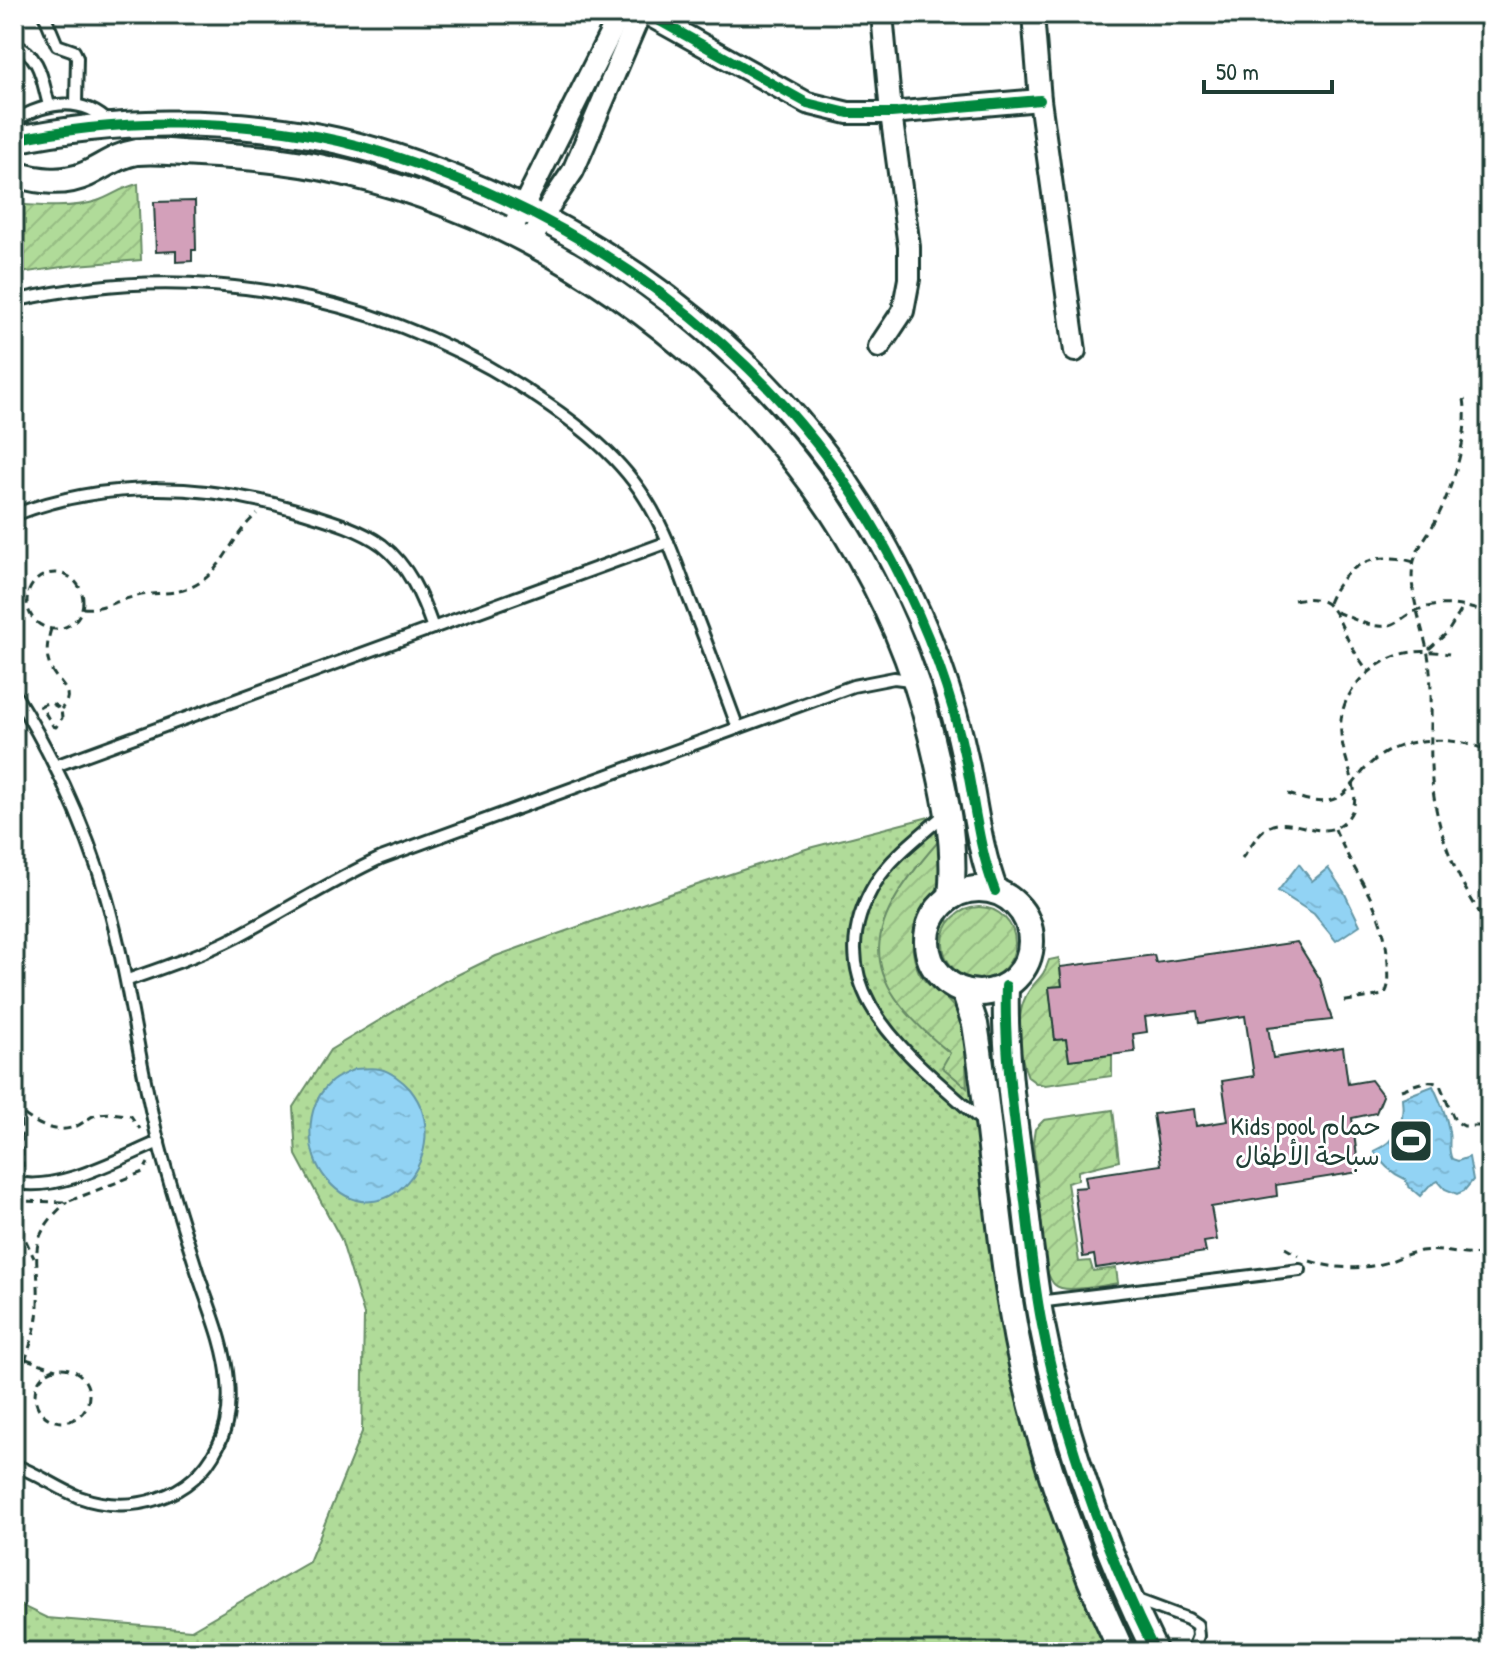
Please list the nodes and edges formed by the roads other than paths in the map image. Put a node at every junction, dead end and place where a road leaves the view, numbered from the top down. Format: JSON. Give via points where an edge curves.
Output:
{"nodes":[{"id":1,"x":44,"y":14,"type":"edge"},
{"id":2,"x":620,"y":14,"type":"edge"},
{"id":3,"x":640,"y":14,"type":"edge"},
{"id":4,"x":647,"y":14,"type":"edge"},
{"id":5,"x":882,"y":14,"type":"edge"},
{"id":6,"x":1033,"y":14,"type":"edge"},
{"id":7,"x":14,"y":45,"type":"edge"},
{"id":8,"x":1040,"y":100,"type":"junction"},
{"id":9,"x":76,"y":104,"type":"junction"},
{"id":10,"x":49,"y":105,"type":"junction"},
{"id":11,"x":891,"y":113,"type":"junction"},
{"id":12,"x":567,"y":118,"type":"junction"},
{"id":13,"x":14,"y":121,"type":"edge"},
{"id":14,"x":115,"y":128,"type":"junction"},
{"id":15,"x":591,"y":129,"type":"junction"},
{"id":16,"x":14,"y":140,"type":"edge"},
{"id":17,"x":120,"y":156,"type":"junction"},
{"id":18,"x":14,"y":174,"type":"edge"},
{"id":19,"x":533,"y":213,"type":"junction"},
{"id":20,"x":521,"y":236,"type":"junction"},
{"id":21,"x":14,"y":301,"type":"edge"},
{"id":22,"x":879,"y":347,"type":"dead end"},
{"id":23,"x":1075,"y":351,"type":"dead end"},
{"id":24,"x":14,"y":515,"type":"edge"},
{"id":25,"x":668,"y":542,"type":"junction"},
{"id":26,"x":433,"y":628,"type":"junction"},
{"id":27,"x":915,"y":681,"type":"junction"},
{"id":28,"x":14,"y":693,"type":"edge"},
{"id":29,"x":738,"y":728,"type":"junction"},
{"id":30,"x":55,"y":766,"type":"junction"},
{"id":31,"x":948,"y":812,"type":"junction"},
{"id":32,"x":995,"y":891,"type":"junction"},
{"id":33,"x":951,"y":897,"type":"junction"},
{"id":34,"x":128,"y":980,"type":"junction"},
{"id":35,"x":1006,"y":986,"type":"junction"},
{"id":36,"x":964,"y":991,"type":"junction"},
{"id":37,"x":987,"y":1125,"type":"junction"},
{"id":38,"x":159,"y":1142,"type":"junction"},
{"id":39,"x":14,"y":1182,"type":"edge"},
{"id":40,"x":1300,"y":1270,"type":"dead end"},
{"id":41,"x":1038,"y":1302,"type":"junction"},
{"id":42,"x":14,"y":1465,"type":"edge"},
{"id":43,"x":1126,"y":1590,"type":"junction"},
{"id":44,"x":1122,"y":1652,"type":"edge"},
{"id":45,"x":1155,"y":1652,"type":"edge"},
{"id":46,"x":1192,"y":1652,"type":"edge"}],
"edges":[{"from":1,"to":9,"type":"lane","via":[[57,45],[77,57]]},
{"from":2,"to":12,"type":"street"},
{"from":3,"to":15,"type":"street"},
{"from":4,"to":11,"type":"street","via":[[807,103],[848,113]]},
{"from":5,"to":11,"type":"street"},
{"from":6,"to":8,"type":"street"},
{"from":7,"to":10,"type":"lane","via":[[33,56]]},
{"from":8,"to":11,"type":"street"},
{"from":8,"to":23,"type":"street"},
{"from":9,"to":10,"type":"lane"},
{"from":9,"to":14,"type":"lane"},
{"from":10,"to":13,"type":"lane"},
{"from":11,"to":22,"type":"street","via":[[909,279],[903,311]]},
{"from":12,"to":15,"type":"street"},
{"from":12,"to":19,"type":"street"},
{"from":14,"to":16,"type":"street"},
{"from":14,"to":17,"type":"street"},
{"from":14,"to":19,"type":"street","via":[[198,124],[322,137],[389,154]]},
{"from":15,"to":19,"type":"street","via":[[573,171]]},
{"from":17,"to":18,"type":"street","via":[[61,181]]},
{"from":17,"to":20,"type":"street","via":[[187,153],[318,167],[408,190]]},
{"from":19,"to":20,"type":"street"},
{"from":19,"to":32,"type":"street","via":[[639,276],[695,319],[736,356],[832,464],[895,564],[920,618],[966,762],[982,853]]},
{"from":20,"to":27,"type":"street","via":[[623,298],[677,340],[773,436],[809,480],[863,564]]},
{"from":21,"to":25,"type":"lane","via":[[110,285],[167,282],[278,292],[387,320],[488,366],[576,424],[613,457],[645,497]]},
{"from":24,"to":26,"type":"lane","via":[[69,499],[171,487],[274,503],[382,545],[422,596]]},
{"from":25,"to":26,"type":"lane"},
{"from":25,"to":29,"type":"lane"},
{"from":26,"to":30,"type":"lane"},
{"from":27,"to":29,"type":"lane","via":[[871,681]]},
{"from":27,"to":31,"type":"street"},
{"from":28,"to":30,"type":"lane"},
{"from":29,"to":34,"type":"lane","via":[[381,858],[235,937]]},
{"from":30,"to":34,"type":"lane","via":[[98,871]]},
{"from":31,"to":33,"type":"street","via":[[954,857]]},
{"from":31,"to":37,"type":"lane","via":[[877,881],[862,917],[857,956],[870,1007],[884,1029]]},
{"from":32,"to":33,"type":"street","via":[[965,891]]},
{"from":32,"to":35,"type":"street","via":[[1018,906],[1030,929],[1024,967]]},
{"from":33,"to":36,"type":"street","via":[[933,916],[926,941],[933,967]]},
{"from":34,"to":38,"type":"lane"},
{"from":35,"to":36,"type":"street"},
{"from":35,"to":41,"type":"street","via":[[1009,1079]]},
{"from":36,"to":37,"type":"street","via":[[975,1024]]},
{"from":37,"to":44,"type":"street","via":[[1011,1306],[1036,1420],[1078,1548]]},
{"from":38,"to":39,"type":"lane","via":[[49,1184]]},
{"from":38,"to":42,"type":"lane","via":[[221,1339],[229,1415],[219,1446],[191,1480],[142,1504],[109,1505],[77,1496]]},
{"from":40,"to":41,"type":"lane"},
{"from":41,"to":43,"type":"street","via":[[1077,1461]]},
{"from":43,"to":45,"type":"street"},
{"from":43,"to":46,"type":"lane","via":[[1142,1603],[1197,1625]]}]}
